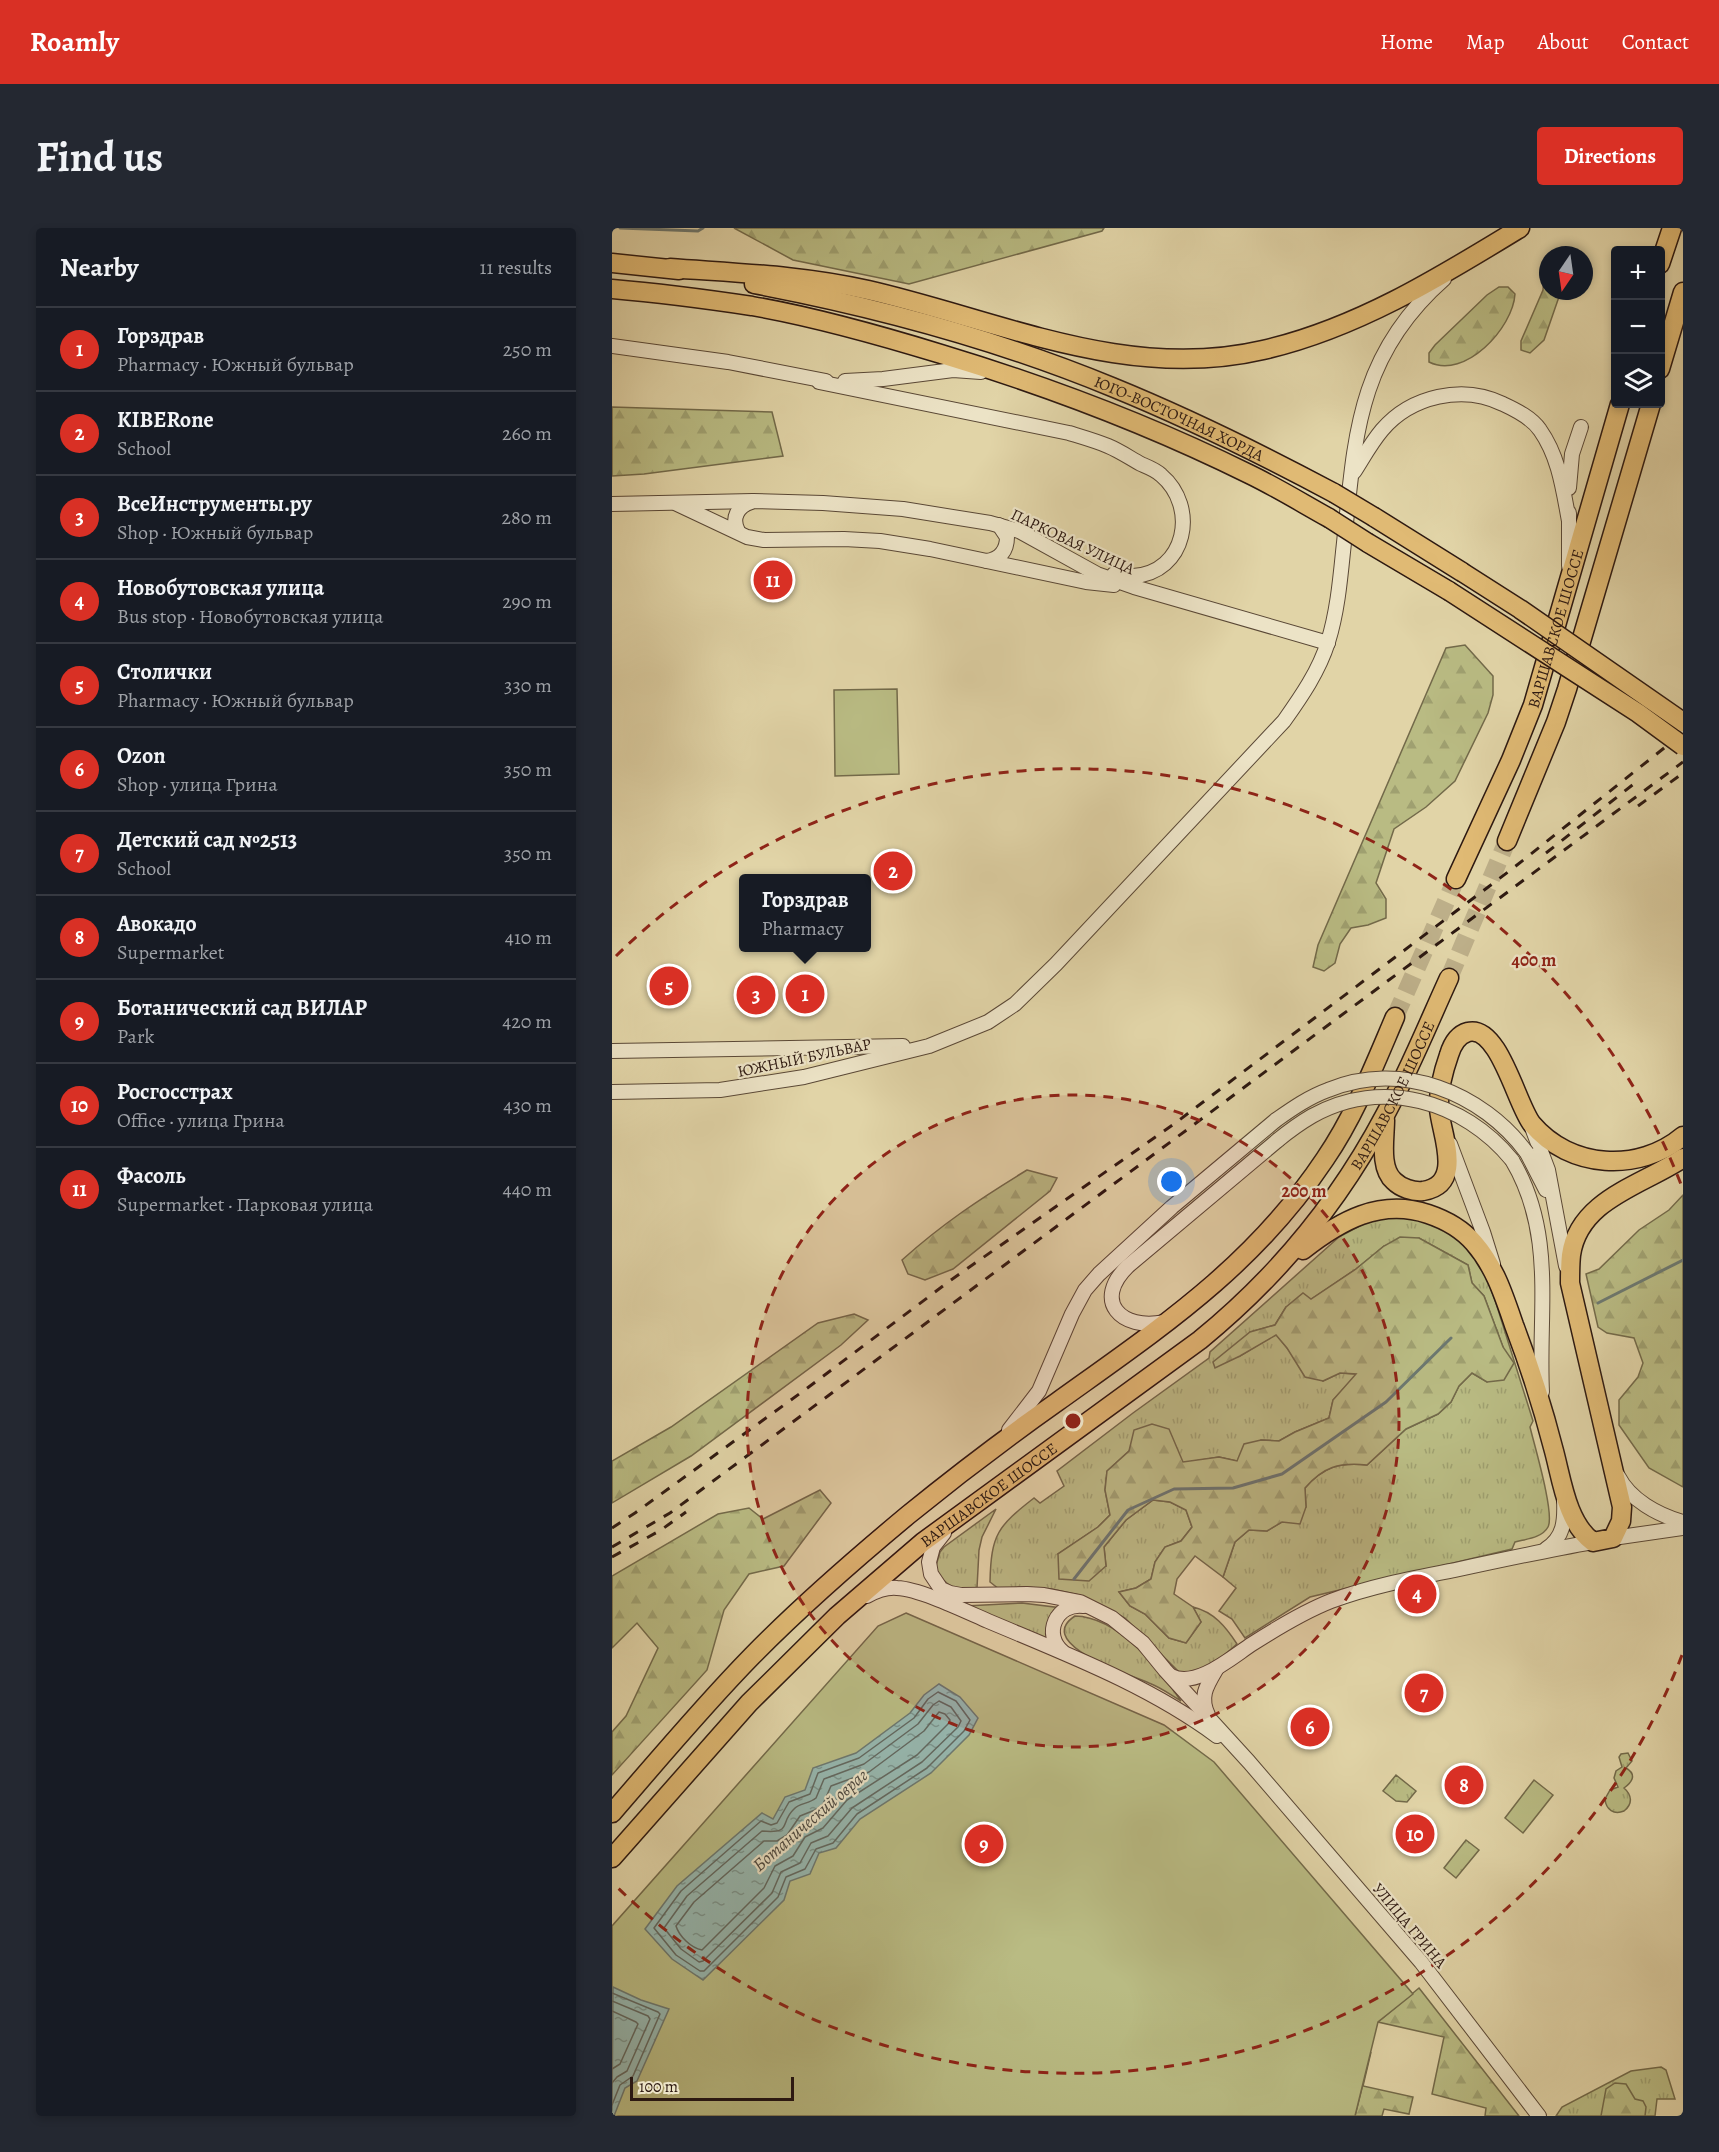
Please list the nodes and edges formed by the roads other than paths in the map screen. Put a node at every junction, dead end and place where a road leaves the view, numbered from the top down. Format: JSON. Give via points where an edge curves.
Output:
{"nodes":[{"id":1,"x":1520,"y":228,"type":"edge"},
{"id":2,"x":1672,"y":228,"type":"edge"},
{"id":3,"x":1665,"y":249,"type":"edge"},
{"id":4,"x":612,"y":263,"type":"edge"},
{"id":5,"x":1463,"y":263,"type":"junction"},
{"id":6,"x":670,"y":268,"type":"junction"},
{"id":7,"x":612,"y":289,"type":"edge"},
{"id":8,"x":1683,"y":292,"type":"edge"},
{"id":9,"x":1680,"y":316,"type":"edge"},
{"id":10,"x":612,"y":346,"type":"edge"},
{"id":11,"x":1665,"y":356,"type":"edge"},
{"id":12,"x":1019,"y":378,"type":"junction"},
{"id":13,"x":819,"y":382,"type":"junction"},
{"id":14,"x":1619,"y":408,"type":"edge"},
{"id":15,"x":1650,"y":408,"type":"edge"},
{"id":16,"x":1581,"y":428,"type":"dead end"},
{"id":17,"x":1352,"y":477,"type":"junction"},
{"id":18,"x":753,"y":501,"type":"junction"},
{"id":19,"x":675,"y":503,"type":"junction"},
{"id":20,"x":612,"y":504,"type":"edge"},
{"id":21,"x":1569,"y":521,"type":"junction"},
{"id":22,"x":999,"y":525,"type":"junction"},
{"id":23,"x":738,"y":531,"type":"junction"},
{"id":24,"x":987,"y":561,"type":"junction"},
{"id":25,"x":1092,"y":571,"type":"junction"},
{"id":26,"x":1569,"y":586,"type":"junction"},
{"id":27,"x":1134,"y":587,"type":"junction"},
{"id":28,"x":1328,"y":643,"type":"junction"},
{"id":29,"x":1683,"y":722,"type":"edge"},
{"id":30,"x":1683,"y":746,"type":"edge"},
{"id":31,"x":1507,"y":841,"type":"tunnel mouth"},
{"id":32,"x":1456,"y":879,"type":"tunnel mouth"},
{"id":33,"x":1449,"y":978,"type":"tunnel mouth"},
{"id":34,"x":1395,"y":1017,"type":"tunnel mouth"},
{"id":35,"x":929,"y":1046,"type":"junction"},
{"id":36,"x":612,"y":1051,"type":"edge"},
{"id":37,"x":612,"y":1092,"type":"edge"},
{"id":38,"x":1386,"y":1115,"type":"junction"},
{"id":39,"x":1530,"y":1123,"type":"junction"},
{"id":40,"x":1446,"y":1133,"type":"junction"},
{"id":41,"x":1683,"y":1136,"type":"edge"},
{"id":42,"x":1683,"y":1158,"type":"edge"},
{"id":43,"x":1558,"y":1223,"type":"junction"},
{"id":44,"x":1273,"y":1273,"type":"junction"},
{"id":45,"x":1570,"y":1283,"type":"junction"},
{"id":46,"x":1499,"y":1284,"type":"junction"},
{"id":47,"x":1172,"y":1320,"type":"junction"},
{"id":48,"x":1545,"y":1412,"type":"junction"},
{"id":49,"x":988,"y":1451,"type":"junction"},
{"id":50,"x":1611,"y":1455,"type":"junction"},
{"id":51,"x":1564,"y":1491,"type":"junction"},
{"id":52,"x":983,"y":1498,"type":"junction"},
{"id":53,"x":1683,"y":1522,"type":"edge"},
{"id":54,"x":1683,"y":1528,"type":"edge"},
{"id":55,"x":1613,"y":1538,"type":"junction"},
{"id":56,"x":1593,"y":1542,"type":"junction"},
{"id":57,"x":1544,"y":1550,"type":"junction"},
{"id":58,"x":1097,"y":1610,"type":"junction"},
{"id":59,"x":837,"y":1616,"type":"junction"},
{"id":60,"x":1065,"y":1654,"type":"junction"},
{"id":61,"x":1217,"y":1668,"type":"junction"},
{"id":62,"x":1203,"y":1675,"type":"junction"},
{"id":63,"x":1171,"y":1677,"type":"junction"},
{"id":64,"x":1189,"y":1697,"type":"junction"},
{"id":65,"x":1204,"y":1721,"type":"junction"},
{"id":66,"x":612,"y":1813,"type":"edge"},
{"id":67,"x":612,"y":1858,"type":"edge"},
{"id":68,"x":1539,"y":2116,"type":"edge"}],
"edges":[{"from":1,"to":5,"type":"main road"},
{"from":2,"to":3,"type":"main road"},
{"from":4,"to":6,"type":"main road","name":"ЮГО-ВОСТОЧНАЯ ХОРДА"},
{"from":5,"to":6,"type":"main road","via":[[1339,327],[1262,350],[1186,358],[1140,358],[1094,351],[856,288],[795,278]]},
{"from":5,"to":17,"type":"street","name":"ЮЖНЫЙ БУЛЬВАР","via":[[1408,316],[1377,364],[1358,422]]},
{"from":6,"to":29,"type":"main road","name":"ЮГО-ВОСТОЧНАЯ ХОРДА","bridge":true,"via":[[863,308],[958,334],[1046,362],[1190,421],[1263,455],[1374,517],[1520,609]]},
{"from":7,"to":12,"type":"main road","name":"ЮГО-ВОСТОЧНАЯ ХОРДА","via":[[753,307],[821,321]]},
{"from":8,"to":9,"type":"main road"},
{"from":9,"to":11,"type":"main road"},
{"from":10,"to":13,"type":"street","via":[[728,363]]},
{"from":12,"to":13,"type":"street","via":[[953,370]]},
{"from":12,"to":30,"type":"main road","name":"ЮГО-ВОСТОЧНАЯ ХОРДА","bridge":true,"via":[[1178,441],[1329,518],[1449,591]]},
{"from":13,"to":25,"type":"street","via":[[1069,433],[1108,446],[1161,475],[1174,489],[1184,518],[1177,549],[1165,564],[1149,572],[1133,576]]},
{"from":14,"to":26,"type":"main road","name":"ВАРШАВСКОЕ ШОССЕ"},
{"from":15,"to":31,"type":"main road","name":"ВАРШАВСКОЕ ШОССЕ","via":[[1567,689]]},
{"from":16,"to":21,"type":"street","via":[[1570,463]]},
{"from":17,"to":21,"type":"street","via":[[1382,430],[1399,414],[1449,394],[1472,394],[1496,400],[1539,428],[1560,472]]},
{"from":17,"to":28,"type":"street","name":"ЮЖНЫЙ БУЛЬВАР","via":[[1339,590]]},
{"from":18,"to":19,"type":"street","name":"ПАРКОВАЯ УЛИЦА"},
{"from":18,"to":22,"type":"street","name":"ПАРКОВАЯ УЛИЦА","via":[[903,509]]},
{"from":18,"to":23,"type":"street","via":[[739,508],[735,520]]},
{"from":19,"to":20,"type":"street","name":"ПАРКОВАЯ УЛИЦА"},
{"from":19,"to":23,"type":"street","name":"ПАРКОВАЯ УЛИЦА"},
{"from":21,"to":26,"type":"street"},
{"from":22,"to":24,"type":"street","via":[[1007,537],[1005,549],[996,560]]},
{"from":22,"to":25,"type":"street","name":"ПАРКОВАЯ УЛИЦА","via":[[1019,531]]},
{"from":23,"to":24,"type":"street","name":"ПАРКОВАЯ УЛИЦА","via":[[764,540],[880,541]]},
{"from":24,"to":27,"type":"street","name":"ПАРКОВАЯ УЛИЦА","via":[[1086,582]]},
{"from":25,"to":27,"type":"street","name":"ПАРКОВАЯ УЛИЦА"},
{"from":26,"to":32,"type":"main road","name":"ВАРШАВСКОЕ ШОССЕ","via":[[1533,705]]},
{"from":27,"to":28,"type":"street"},
{"from":28,"to":35,"type":"street","name":"ЮЖНЫЙ БУЛЬВАР","via":[[1308,686],[1284,722],[1056,964],[1015,1004],[988,1022]]},
{"from":33,"to":38,"type":"main road","name":"ВАРШАВСКОЕ ШОССЕ"},
{"from":34,"to":47,"type":"main road","name":"ВАРШАВСКОЕ ШОССЕ","via":[[1363,1094],[1313,1176],[1250,1252]]},
{"from":35,"to":36,"type":"street","name":"ЮЖНЫЙ БУЛЬВАР"},
{"from":35,"to":37,"type":"street","name":"ЮЖНЫЙ БУЛЬВАР","via":[[804,1077],[720,1090]]},
{"from":38,"to":40,"type":"main road","via":[[1387,1172],[1406,1189],[1423,1191],[1442,1180],[1448,1165]]},
{"from":38,"to":44,"type":"main road","name":"ВАРШАВСКОЕ ШОССЕ","via":[[1330,1203]]},
{"from":39,"to":40,"type":"main road","via":[[1493,1044],[1482,1033],[1468,1032],[1455,1041],[1441,1083],[1439,1109]]},
{"from":39,"to":41,"type":"main road","via":[[1567,1152],[1595,1160],[1622,1162],[1652,1154]]},
{"from":39,"to":43,"type":"street","via":[[1548,1170]]},
{"from":40,"to":46,"type":"street","via":[[1484,1232]]},
{"from":42,"to":45,"type":"main road","via":[[1595,1210],[1579,1230],[1571,1254]]},
{"from":43,"to":45,"type":"street"},
{"from":43,"to":49,"type":"street","bridge":true,"via":[[1546,1188],[1527,1153],[1503,1126],[1473,1103],[1441,1088],[1380,1079],[1344,1084],[1308,1098],[1172,1207],[1099,1274],[1072,1314],[1039,1391]]},
{"from":44,"to":46,"type":"main road","via":[[1345,1222],[1391,1208],[1422,1212],[1455,1227],[1484,1255]]},
{"from":44,"to":52,"type":"main road","name":"ВАРШАВСКОЕ ШОССЕ","via":[[1200,1340]]},
{"from":45,"to":50,"type":"main road"},
{"from":46,"to":48,"type":"main road"},
{"from":47,"to":48,"type":"street","bridge":true,"via":[[1143,1325],[1125,1318],[1113,1304],[1112,1291],[1117,1279],[1278,1140],[1314,1115],[1364,1099],[1396,1097],[1435,1105],[1464,1118],[1491,1137],[1512,1160],[1530,1195],[1542,1262],[1541,1371]]},
{"from":47,"to":49,"type":"main road","name":"ВАРШАВСКОЕ ШОССЕ"},
{"from":48,"to":51,"type":"main road"},
{"from":49,"to":66,"type":"main road","name":"ВАРШАВСКОЕ ШОССЕ","via":[[805,1603],[726,1683]]},
{"from":50,"to":53,"type":"street","via":[[1620,1479],[1637,1499]]},
{"from":50,"to":55,"type":"main road","via":[[1622,1514]]},
{"from":51,"to":56,"type":"main road","via":[[1577,1525]]},
{"from":51,"to":57,"type":"street","via":[[1564,1527]]},
{"from":52,"to":58,"type":"street","name":"УЛИЦА ГРИНА","via":[[933,1547],[929,1568],[941,1589],[961,1595],[1044,1595],[1080,1602]]},
{"from":52,"to":59,"type":"main road","name":"ВАРШАВСКОЕ ШОССЕ","via":[[923,1542]]},
{"from":54,"to":55,"type":"street"},
{"from":55,"to":56,"type":"main road"},
{"from":56,"to":57,"type":"street"},
{"from":57,"to":61,"type":"street","via":[[1330,1601],[1283,1624]]},
{"from":58,"to":60,"type":"street","via":[[1078,1605],[1059,1614],[1054,1641]]},
{"from":58,"to":63,"type":"street","name":"УЛИЦА ГРИНА","via":[[1136,1636]]},
{"from":59,"to":60,"type":"street","name":"УЛИЦА ГРИНА","via":[[878,1590],[906,1589]]},
{"from":59,"to":67,"type":"main road","name":"ВАРШАВСКОЕ ШОССЕ","via":[[749,1703]]},
{"from":60,"to":65,"type":"street","name":"УЛИЦА ГРИНА"},
{"from":61,"to":62,"type":"street"},
{"from":61,"to":65,"type":"street","via":[[1204,1693]]},
{"from":62,"to":63,"type":"street","via":[[1182,1680]]},
{"from":62,"to":64,"type":"street"},
{"from":63,"to":64,"type":"street","name":"УЛИЦА ГРИНА"},
{"from":64,"to":65,"type":"street","name":"УЛИЦА ГРИНА"},
{"from":65,"to":68,"type":"street","name":"УЛИЦА ГРИНА","via":[[1249,1762],[1421,1962]]}]}
